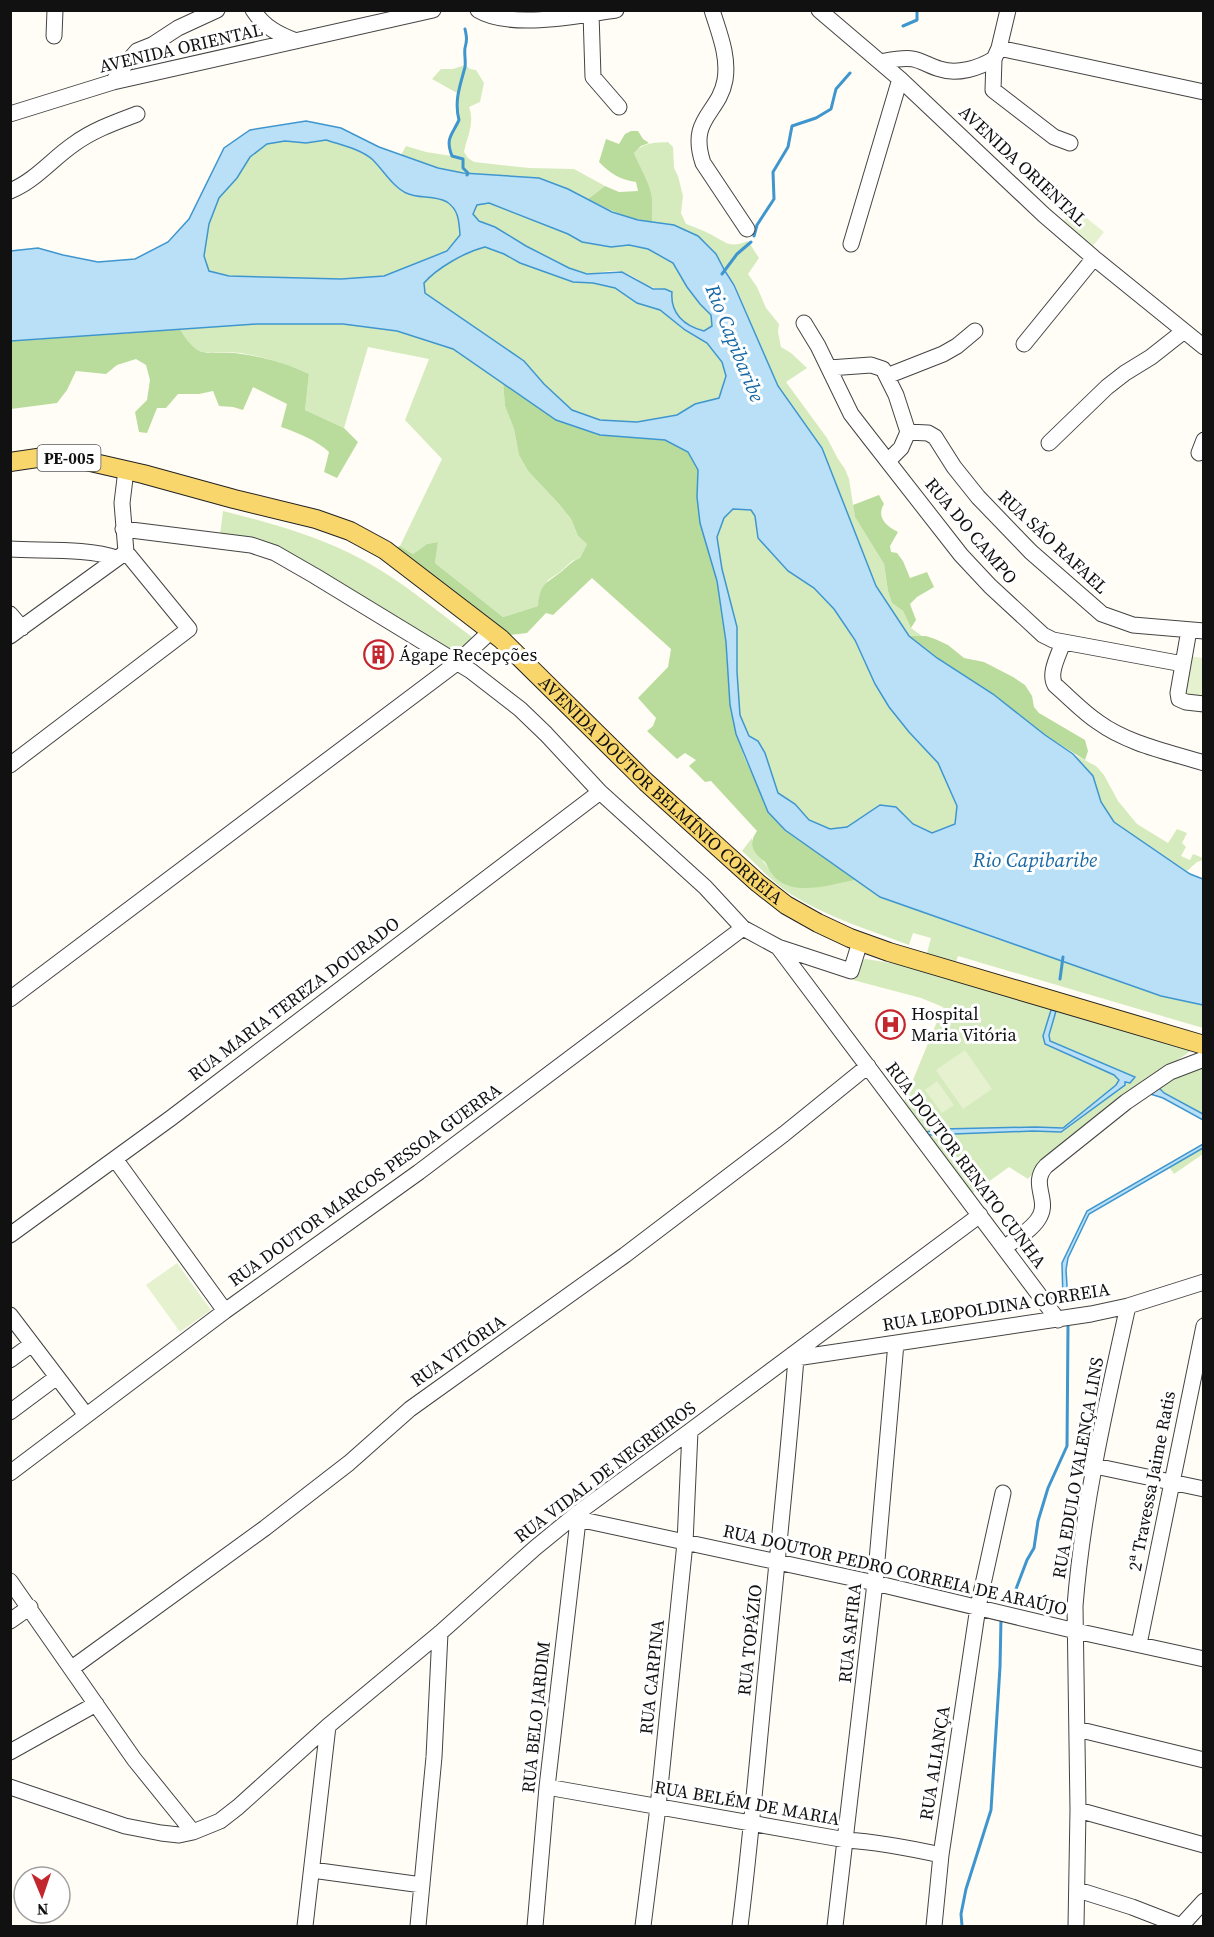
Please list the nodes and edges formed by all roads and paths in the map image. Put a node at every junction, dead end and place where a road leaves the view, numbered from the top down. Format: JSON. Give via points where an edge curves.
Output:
{"nodes":[{"id":1,"x":55,"y":10,"type":"edge"},
{"id":2,"x":216,"y":10,"type":"edge"},
{"id":3,"x":253,"y":10,"type":"edge"},
{"id":4,"x":433,"y":10,"type":"edge"},
{"id":5,"x":478,"y":10,"type":"edge"},
{"id":6,"x":616,"y":10,"type":"edge"},
{"id":7,"x":712,"y":10,"type":"edge"},
{"id":8,"x":819,"y":10,"type":"edge"},
{"id":9,"x":1008,"y":10,"type":"edge"},
{"id":10,"x":591,"y":13,"type":"junction"},
{"id":11,"x":54,"y":36,"type":"dead end"},
{"id":12,"x":296,"y":41,"type":"junction"},
{"id":13,"x":997,"y":53,"type":"junction"},
{"id":14,"x":880,"y":62,"type":"junction"},
{"id":15,"x":900,"y":79,"type":"junction"},
{"id":16,"x":113,"y":82,"type":"junction"},
{"id":17,"x":1203,"y":92,"type":"edge"},
{"id":18,"x":619,"y":107,"type":"dead end"},
{"id":19,"x":10,"y":114,"type":"edge"},
{"id":20,"x":137,"y":114,"type":"dead end"},
{"id":21,"x":1070,"y":143,"type":"dead end"},
{"id":22,"x":10,"y":191,"type":"edge"},
{"id":23,"x":747,"y":229,"type":"dead end"},
{"id":24,"x":851,"y":244,"type":"dead end"},
{"id":25,"x":1094,"y":258,"type":"junction"},
{"id":26,"x":804,"y":323,"type":"dead end"},
{"id":27,"x":975,"y":331,"type":"dead end"},
{"id":28,"x":1184,"y":331,"type":"junction"},
{"id":29,"x":1024,"y":344,"type":"dead end"},
{"id":30,"x":1203,"y":347,"type":"edge"},
{"id":31,"x":829,"y":368,"type":"junction"},
{"id":32,"x":887,"y":376,"type":"junction"},
{"id":33,"x":908,"y":432,"type":"junction"},
{"id":34,"x":1049,"y":443,"type":"dead end"},
{"id":35,"x":888,"y":461,"type":"junction"},
{"id":36,"x":10,"y":462,"type":"edge"},
{"id":37,"x":126,"y":470,"type":"junction"},
{"id":38,"x":123,"y":529,"type":"junction"},
{"id":39,"x":10,"y":549,"type":"edge"},
{"id":40,"x":121,"y":555,"type":"junction"},
{"id":41,"x":10,"y":614,"type":"edge"},
{"id":42,"x":491,"y":631,"type":"junction"},
{"id":43,"x":1196,"y":631,"type":"edge"},
{"id":44,"x":16,"y":632,"type":"edge"},
{"id":45,"x":1064,"y":642,"type":"junction"},
{"id":46,"x":458,"y":662,"type":"junction"},
{"id":47,"x":1183,"y":664,"type":"junction"},
{"id":48,"x":1203,"y":704,"type":"edge"},
{"id":49,"x":1203,"y":763,"type":"edge"},
{"id":50,"x":10,"y":765,"type":"edge"},
{"id":51,"x":600,"y":792,"type":"junction"},
{"id":52,"x":742,"y":928,"type":"junction"},
{"id":53,"x":860,"y":942,"type":"junction"},
{"id":54,"x":778,"y":947,"type":"junction"},
{"id":55,"x":10,"y":999,"type":"edge"},
{"id":56,"x":1203,"y":1045,"type":"edge"},
{"id":57,"x":1203,"y":1059,"type":"edge"},
{"id":58,"x":868,"y":1066,"type":"junction"},
{"id":59,"x":115,"y":1159,"type":"junction"},
{"id":60,"x":980,"y":1215,"type":"junction"},
{"id":61,"x":10,"y":1235,"type":"edge"},
{"id":62,"x":1004,"y":1248,"type":"junction"},
{"id":63,"x":1203,"y":1282,"type":"edge"},
{"id":64,"x":1128,"y":1306,"type":"junction"},
{"id":65,"x":225,"y":1311,"type":"junction"},
{"id":66,"x":10,"y":1315,"type":"edge"},
{"id":67,"x":1058,"y":1320,"type":"junction"},
{"id":68,"x":1203,"y":1326,"type":"edge"},
{"id":69,"x":896,"y":1343,"type":"junction"},
{"id":70,"x":32,"y":1344,"type":"junction"},
{"id":71,"x":794,"y":1356,"type":"junction"},
{"id":72,"x":10,"y":1360,"type":"edge"},
{"id":73,"x":57,"y":1377,"type":"junction"},
{"id":74,"x":10,"y":1412,"type":"edge"},
{"id":75,"x":86,"y":1414,"type":"junction"},
{"id":76,"x":690,"y":1431,"type":"junction"},
{"id":77,"x":1095,"y":1466,"type":"junction"},
{"id":78,"x":10,"y":1473,"type":"edge"},
{"id":79,"x":1171,"y":1482,"type":"junction"},
{"id":80,"x":1203,"y":1489,"type":"edge"},
{"id":81,"x":1003,"y":1493,"type":"dead end"},
{"id":82,"x":578,"y":1515,"type":"junction"},
{"id":83,"x":685,"y":1543,"type":"junction"},
{"id":84,"x":777,"y":1561,"type":"junction"},
{"id":85,"x":10,"y":1581,"type":"edge"},
{"id":86,"x":875,"y":1583,"type":"junction"},
{"id":87,"x":30,"y":1607,"type":"junction"},
{"id":88,"x":978,"y":1607,"type":"junction"},
{"id":89,"x":10,"y":1622,"type":"edge"},
{"id":90,"x":1076,"y":1631,"type":"junction"},
{"id":91,"x":440,"y":1632,"type":"junction"},
{"id":92,"x":1139,"y":1644,"type":"junction"},
{"id":93,"x":1203,"y":1659,"type":"edge"},
{"id":94,"x":72,"y":1668,"type":"junction"},
{"id":95,"x":96,"y":1704,"type":"junction"},
{"id":96,"x":328,"y":1726,"type":"junction"},
{"id":97,"x":1077,"y":1729,"type":"junction"},
{"id":98,"x":10,"y":1752,"type":"edge"},
{"id":99,"x":1203,"y":1760,"type":"edge"},
{"id":100,"x":10,"y":1787,"type":"edge"},
{"id":101,"x":547,"y":1787,"type":"junction"},
{"id":102,"x":658,"y":1807,"type":"junction"},
{"id":103,"x":1078,"y":1810,"type":"junction"},
{"id":104,"x":753,"y":1823,"type":"junction"},
{"id":105,"x":186,"y":1834,"type":"junction"},
{"id":106,"x":846,"y":1840,"type":"junction"},
{"id":107,"x":1203,"y":1845,"type":"edge"},
{"id":108,"x":941,"y":1855,"type":"junction"},
{"id":109,"x":312,"y":1870,"type":"junction"},
{"id":110,"x":422,"y":1885,"type":"junction"},
{"id":111,"x":1078,"y":1890,"type":"junction"},
{"id":112,"x":1203,"y":1901,"type":"edge"},
{"id":113,"x":305,"y":1926,"type":"edge"},
{"id":114,"x":418,"y":1926,"type":"edge"},
{"id":115,"x":535,"y":1926,"type":"edge"},
{"id":116,"x":643,"y":1926,"type":"edge"},
{"id":117,"x":740,"y":1926,"type":"edge"},
{"id":118,"x":835,"y":1926,"type":"edge"},
{"id":119,"x":934,"y":1926,"type":"edge"},
{"id":120,"x":1076,"y":1926,"type":"edge"},
{"id":121,"x":1181,"y":1926,"type":"edge"}],
"edges":[{"from":1,"to":11,"type":"street"},
{"from":2,"to":16,"type":"street","via":[[137,51]]},
{"from":3,"to":12,"type":"street","via":[[270,29]]},
{"from":4,"to":12,"type":"street","name":"AVENIDA ORIENTAL"},
{"from":5,"to":10,"type":"street","via":[[488,16],[514,20]]},
{"from":6,"to":10,"type":"street"},
{"from":7,"to":23,"type":"street","via":[[727,66],[725,83],[701,127],[700,153]]},
{"from":8,"to":14,"type":"street","name":"AVENIDA ORIENTAL"},
{"from":9,"to":13,"type":"street"},
{"from":10,"to":18,"type":"street","via":[[593,77]]},
{"from":12,"to":16,"type":"street","name":"AVENIDA ORIENTAL"},
{"from":13,"to":14,"type":"street","via":[[983,64],[956,71],[915,60]]},
{"from":13,"to":17,"type":"street"},
{"from":13,"to":21,"type":"street","via":[[993,90],[1054,137]]},
{"from":14,"to":15,"type":"street","name":"AVENIDA ORIENTAL"},
{"from":15,"to":24,"type":"street"},
{"from":15,"to":25,"type":"street","name":"AVENIDA ORIENTAL"},
{"from":16,"to":19,"type":"street","name":"AVENIDA ORIENTAL"},
{"from":20,"to":22,"type":"street","via":[[75,143],[30,181]]},
{"from":25,"to":28,"type":"street","name":"AVENIDA ORIENTAL"},
{"from":25,"to":29,"type":"street"},
{"from":26,"to":31,"type":"street","name":"RUA DO CAMPO"},
{"from":27,"to":32,"type":"street","via":[[943,354]]},
{"from":28,"to":30,"type":"street","name":"AVENIDA ORIENTAL"},
{"from":28,"to":34,"type":"street","via":[[1107,387]]},
{"from":31,"to":32,"type":"street","via":[[871,365],[883,369]]},
{"from":31,"to":35,"type":"street","name":"RUA DO CAMPO","via":[[851,414]]},
{"from":32,"to":33,"type":"street"},
{"from":33,"to":35,"type":"street","via":[[901,448]]},
{"from":33,"to":43,"type":"street","name":"RUA SÃO RAFAEL","via":[[935,437],[978,497],[1031,552],[1102,614],[1133,625]]},
{"from":35,"to":45,"type":"street","name":"RUA DO CAMPO","via":[[990,586],[1043,635]]},
{"from":36,"to":37,"type":"main road","name":"AVENIDA DOUTOR BELMÍNIO CORREIA","number":"PE-005","via":[[72,458]]},
{"from":37,"to":38,"type":"street"},
{"from":37,"to":42,"type":"main road","name":"AVENIDA DOUTOR BELMÍNIO CORREIA","number":"PE-005","via":[[350,531],[384,550]]},
{"from":38,"to":40,"type":"street"},
{"from":38,"to":46,"type":"street","via":[[251,545],[275,554]]},
{"from":39,"to":40,"type":"street"},
{"from":40,"to":44,"type":"street"},
{"from":40,"to":50,"type":"street","via":[[189,629]]},
{"from":41,"to":44,"type":"street"},
{"from":42,"to":46,"type":"street"},
{"from":42,"to":53,"type":"main road","name":"AVENIDA DOUTOR BELMÍNIO CORREIA","number":"PE-005","via":[[646,782],[758,883],[786,905]]},
{"from":43,"to":47,"type":"street"},
{"from":45,"to":47,"type":"street","name":"RUA DO CAMPO"},
{"from":45,"to":49,"type":"street","via":[[1054,669],[1056,686],[1116,733]]},
{"from":46,"to":51,"type":"street","via":[[520,709]]},
{"from":46,"to":55,"type":"street"},
{"from":47,"to":48,"type":"street","via":[[1179,699]]},
{"from":51,"to":52,"type":"street","via":[[705,887]]},
{"from":51,"to":59,"type":"street","name":"RUA MARIA TEREZA DOURADO"},
{"from":52,"to":54,"type":"street"},
{"from":52,"to":65,"type":"street","name":"RUA DOUTOR MARCOS PESSOA GUERRA","via":[[419,1172]]},
{"from":53,"to":54,"type":"street","via":[[851,970]]},
{"from":53,"to":56,"type":"main road","name":"AVENIDA DOUTOR BELMÍNIO CORREIA","number":"PE-005"},
{"from":54,"to":58,"type":"street","name":"RUA DOUTOR RENATO CUNHA"},
{"from":57,"to":62,"type":"street","via":[[1170,1072],[1046,1166],[1038,1179],[1042,1206],[1039,1219]]},
{"from":58,"to":60,"type":"street","name":"RUA DOUTOR RENATO CUNHA"},
{"from":58,"to":94,"type":"street","name":"RUA VITÓRIA","via":[[625,1255],[410,1409],[349,1463],[265,1528]]},
{"from":59,"to":61,"type":"street","name":"RUA MARIA TEREZA DOURADO"},
{"from":59,"to":65,"type":"street"},
{"from":60,"to":62,"type":"street","name":"RUA DOUTOR RENATO CUNHA"},
{"from":60,"to":71,"type":"street","name":"RUA VIDAL DE NEGREIROS"},
{"from":62,"to":67,"type":"street","name":"RUA DOUTOR RENATO CUNHA"},
{"from":63,"to":64,"type":"street","name":"RUA LEOPOLDINA CORREIA"},
{"from":64,"to":67,"type":"street","name":"RUA LEOPOLDINA CORREIA"},
{"from":64,"to":77,"type":"street","name":"RUA EDULO VALENÇA LINS"},
{"from":65,"to":75,"type":"street","name":"RUA DOUTOR MARCOS PESSOA GUERRA"},
{"from":66,"to":70,"type":"street"},
{"from":67,"to":69,"type":"street","name":"RUA LEOPOLDINA CORREIA"},
{"from":68,"to":79,"type":"street","name":"2ª Travessa Jaime Ratis"},
{"from":69,"to":71,"type":"street","name":"RUA LEOPOLDINA CORREIA"},
{"from":69,"to":86,"type":"street","name":"RUA SAFIRA"},
{"from":70,"to":72,"type":"street"},
{"from":70,"to":73,"type":"street"},
{"from":71,"to":76,"type":"street","name":"RUA VIDAL DE NEGREIROS"},
{"from":71,"to":84,"type":"street","name":"RUA TOPÁZIO"},
{"from":73,"to":74,"type":"street"},
{"from":73,"to":75,"type":"street"},
{"from":75,"to":78,"type":"street","name":"RUA DOUTOR MARCOS PESSOA GUERRA"},
{"from":76,"to":82,"type":"street","name":"RUA VIDAL DE NEGREIROS"},
{"from":76,"to":83,"type":"street","name":"RUA CARPINA"},
{"from":77,"to":79,"type":"street"},
{"from":77,"to":90,"type":"street","name":"RUA EDULO VALENÇA LINS","via":[[1078,1575]]},
{"from":79,"to":80,"type":"street"},
{"from":79,"to":92,"type":"street","name":"2ª Travessa Jaime Ratis"},
{"from":81,"to":88,"type":"street","name":"RUA ALIANÇA"},
{"from":82,"to":83,"type":"street","name":"RUA DOUTOR PEDRO CORREIA DE ARAÚJO"},
{"from":82,"to":91,"type":"street","name":"RUA VIDAL DE NEGREIROS"},
{"from":82,"to":101,"type":"street","name":"RUA BELO JARDIM"},
{"from":83,"to":84,"type":"street","name":"RUA DOUTOR PEDRO CORREIA DE ARAÚJO"},
{"from":83,"to":102,"type":"street","name":"RUA CARPINA"},
{"from":84,"to":86,"type":"street","name":"RUA DOUTOR PEDRO CORREIA DE ARAÚJO"},
{"from":84,"to":104,"type":"street","name":"RUA TOPÁZIO"},
{"from":85,"to":87,"type":"street"},
{"from":86,"to":88,"type":"street","name":"RUA DOUTOR PEDRO CORREIA DE ARAÚJO"},
{"from":86,"to":106,"type":"street","name":"RUA SAFIRA"},
{"from":87,"to":89,"type":"street"},
{"from":87,"to":94,"type":"street"},
{"from":88,"to":90,"type":"street","name":"RUA DOUTOR PEDRO CORREIA DE ARAÚJO"},
{"from":88,"to":108,"type":"street","name":"RUA ALIANÇA"},
{"from":90,"to":92,"type":"street","name":"RUA DOUTOR PEDRO CORREIA DE ARAÚJO"},
{"from":90,"to":97,"type":"street","name":"RUA EDULO VALENÇA LINS"},
{"from":91,"to":96,"type":"street","name":"RUA VIDAL DE NEGREIROS"},
{"from":91,"to":110,"type":"street"},
{"from":92,"to":93,"type":"street","name":"RUA DOUTOR PEDRO CORREIA DE ARAÚJO"},
{"from":94,"to":95,"type":"street"},
{"from":95,"to":98,"type":"street"},
{"from":95,"to":105,"type":"street"},
{"from":96,"to":105,"type":"street","name":"RUA VIDAL DE NEGREIROS","via":[[220,1821]]},
{"from":96,"to":109,"type":"street"},
{"from":97,"to":99,"type":"street"},
{"from":97,"to":103,"type":"street","name":"RUA EDULO VALENÇA LINS"},
{"from":100,"to":105,"type":"street","via":[[125,1826]]},
{"from":101,"to":102,"type":"street","name":"RUA BELÉM DE MARIA"},
{"from":101,"to":115,"type":"street","name":"RUA BELO JARDIM"},
{"from":102,"to":104,"type":"street","name":"RUA BELÉM DE MARIA"},
{"from":102,"to":116,"type":"street","name":"RUA CARPINA"},
{"from":103,"to":107,"type":"street"},
{"from":103,"to":111,"type":"street","name":"RUA EDULO VALENÇA LINS"},
{"from":104,"to":106,"type":"street","name":"RUA BELÉM DE MARIA"},
{"from":104,"to":117,"type":"street","name":"RUA TOPÁZIO"},
{"from":106,"to":108,"type":"street","name":"RUA BELÉM DE MARIA","via":[[875,1841]]},
{"from":106,"to":118,"type":"street","name":"RUA SAFIRA"},
{"from":108,"to":119,"type":"street","name":"RUA ALIANÇA"},
{"from":109,"to":110,"type":"street"},
{"from":109,"to":113,"type":"street"},
{"from":110,"to":114,"type":"street"},
{"from":111,"to":120,"type":"street","name":"RUA EDULO VALENÇA LINS"},
{"from":111,"to":121,"type":"street"},
{"from":112,"to":121,"type":"street"}]}
